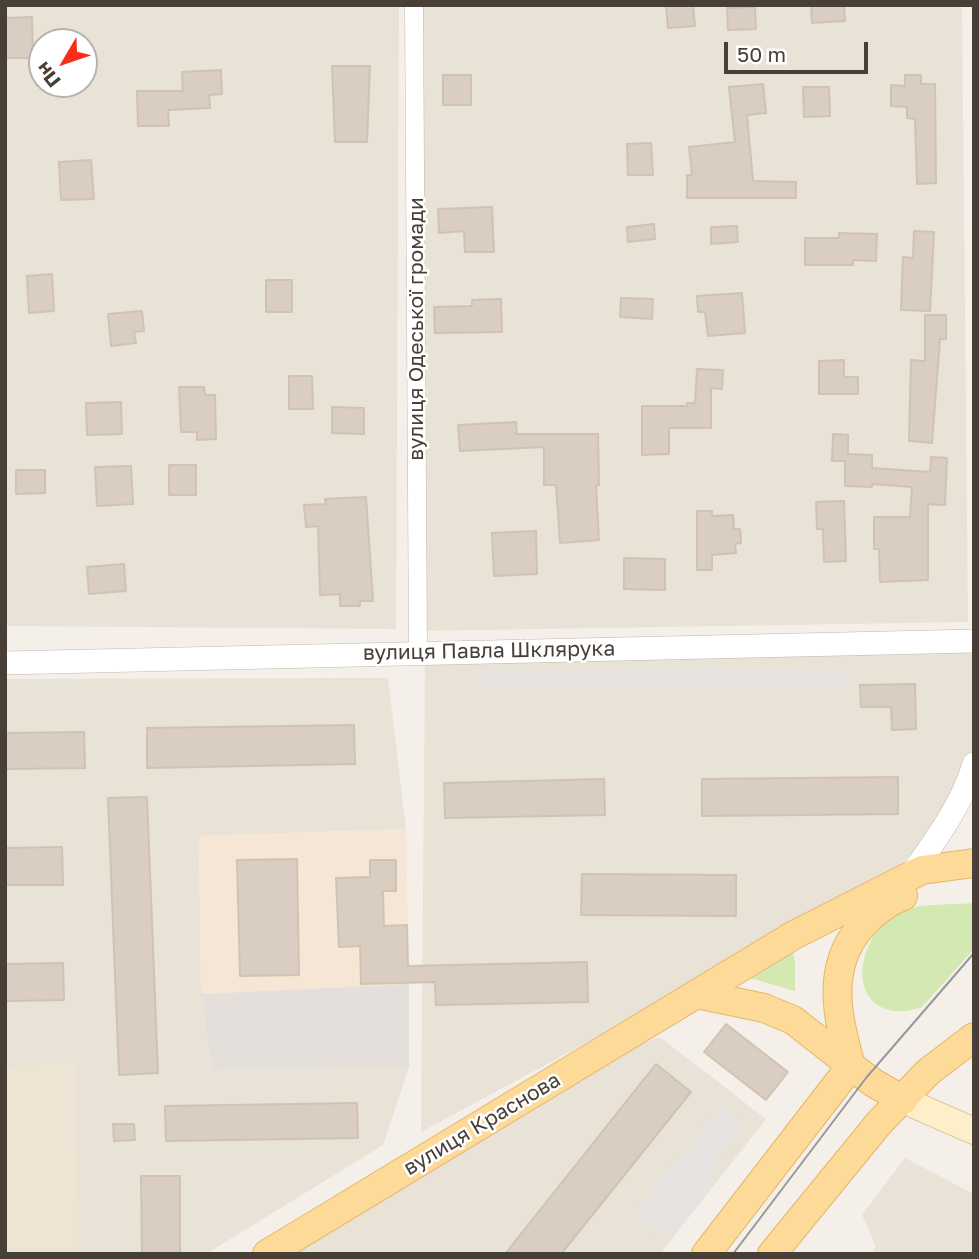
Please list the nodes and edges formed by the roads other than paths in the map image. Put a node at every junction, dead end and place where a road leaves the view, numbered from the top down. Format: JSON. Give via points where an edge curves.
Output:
{"nodes":[{"id":1,"x":414,"y":5,"type":"edge"},
{"id":2,"x":974,"y":641,"type":"edge"},
{"id":3,"x":418,"y":652,"type":"junction"},
{"id":4,"x":5,"y":663,"type":"edge"},
{"id":5,"x":974,"y":764,"type":"edge"},
{"id":6,"x":974,"y":863,"type":"edge"},
{"id":7,"x":911,"y":875,"type":"junction"},
{"id":8,"x":974,"y":876,"type":"edge"},
{"id":9,"x":892,"y":900,"type":"junction"},
{"id":10,"x":697,"y":994,"type":"junction"},
{"id":11,"x":974,"y":1037,"type":"edge"},
{"id":12,"x":863,"y":1075,"type":"junction"},
{"id":13,"x":904,"y":1100,"type":"junction"},
{"id":14,"x":974,"y":1131,"type":"edge"},
{"id":15,"x":267,"y":1254,"type":"edge"},
{"id":16,"x":706,"y":1254,"type":"edge"},
{"id":17,"x":772,"y":1254,"type":"edge"}],
"edges":[{"from":1,"to":3,"type":"street","name":"вулиця Одеської громади"},
{"from":2,"to":3,"type":"street","name":"вулиця Павла Шклярука"},
{"from":3,"to":4,"type":"street","name":"вулиця Павла Шклярука"},
{"from":5,"to":7,"type":"street","via":[[952,816]]},
{"from":6,"to":7,"type":"main road","name":"вулиця Краснова"},
{"from":7,"to":9,"type":"street"},
{"from":7,"to":10,"type":"main road","name":"вулиця Краснова","via":[[821,921]]},
{"from":8,"to":9,"type":"main road"},
{"from":9,"to":12,"type":"main road","via":[[852,938],[840,961],[836,991],[839,1024]]},
{"from":10,"to":12,"type":"main road","via":[[764,1008],[793,1020]]},
{"from":10,"to":15,"type":"main road","name":"вулиця Краснова"},
{"from":11,"to":13,"type":"main road","via":[[928,1072]]},
{"from":12,"to":13,"type":"main road"},
{"from":12,"to":16,"type":"main road"},
{"from":13,"to":14,"type":"main road"},
{"from":13,"to":17,"type":"main road","via":[[879,1123]]}]}
